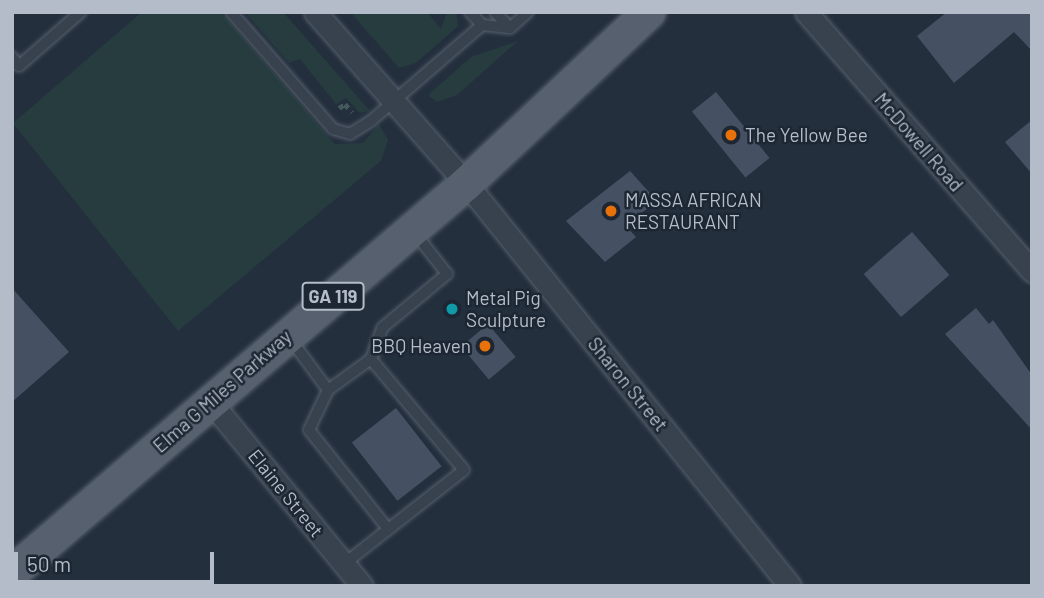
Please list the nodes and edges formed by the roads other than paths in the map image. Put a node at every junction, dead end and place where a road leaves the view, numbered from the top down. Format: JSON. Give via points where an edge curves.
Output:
{"nodes":[{"id":1,"x":81,"y":12,"type":"edge"},
{"id":2,"x":231,"y":12,"type":"edge"},
{"id":3,"x":315,"y":12,"type":"edge"},
{"id":4,"x":470,"y":12,"type":"edge"},
{"id":5,"x":495,"y":12,"type":"edge"},
{"id":6,"x":528,"y":12,"type":"edge"},
{"id":7,"x":648,"y":12,"type":"edge"},
{"id":8,"x":806,"y":12,"type":"edge"},
{"id":9,"x":482,"y":25,"type":"junction"},
{"id":10,"x":510,"y":27,"type":"junction"},
{"id":11,"x":12,"y":57,"type":"edge"},
{"id":12,"x":394,"y":102,"type":"junction"},
{"id":13,"x":466,"y":183,"type":"junction"},
{"id":14,"x":412,"y":229,"type":"junction"},
{"id":15,"x":1032,"y":271,"type":"edge"},
{"id":16,"x":287,"y":335,"type":"junction"},
{"id":17,"x":371,"y":359,"type":"junction"},
{"id":18,"x":328,"y":390,"type":"junction"},
{"id":19,"x":210,"y":401,"type":"junction"},
{"id":20,"x":388,"y":529,"type":"junction"},
{"id":21,"x":344,"y":564,"type":"junction"},
{"id":22,"x":12,"y":572,"type":"edge"},
{"id":23,"x":362,"y":586,"type":"edge"},
{"id":24,"x":790,"y":586,"type":"edge"}],
"edges":[{"from":1,"to":11,"type":"lane","via":[[19,66]]},
{"from":2,"to":12,"type":"lane","via":[[340,133],[355,132]]},
{"from":3,"to":12,"type":"street","name":"Sharon Street"},
{"from":4,"to":9,"type":"lane"},
{"from":5,"to":10,"type":"lane"},
{"from":6,"to":10,"type":"lane"},
{"from":7,"to":13,"type":"main road","name":"Elma G Miles Parkway","number":"GA 119"},
{"from":8,"to":15,"type":"street","name":"McDowell Road"},
{"from":9,"to":10,"type":"lane"},
{"from":9,"to":12,"type":"lane"},
{"from":12,"to":13,"type":"street","name":"Sharon Street"},
{"from":13,"to":14,"type":"main road","name":"Elma G Miles Parkway","number":"GA 119"},
{"from":13,"to":24,"type":"street","name":"Sharon Street"},
{"from":14,"to":16,"type":"main road","name":"Elma G Miles Parkway","number":"GA 119"},
{"from":14,"to":17,"type":"lane","via":[[447,274],[382,328]]},
{"from":16,"to":18,"type":"lane"},
{"from":16,"to":19,"type":"main road","name":"Elma G Miles Parkway","number":"GA 119"},
{"from":17,"to":18,"type":"lane"},
{"from":17,"to":20,"type":"lane","via":[[464,470]]},
{"from":18,"to":20,"type":"lane","via":[[309,430]]},
{"from":19,"to":21,"type":"street","name":"Elaine Street"},
{"from":19,"to":22,"type":"main road","name":"Elma G Miles Parkway","number":"GA 119"},
{"from":20,"to":21,"type":"lane"},
{"from":21,"to":23,"type":"street","name":"Elaine Street"}]}
